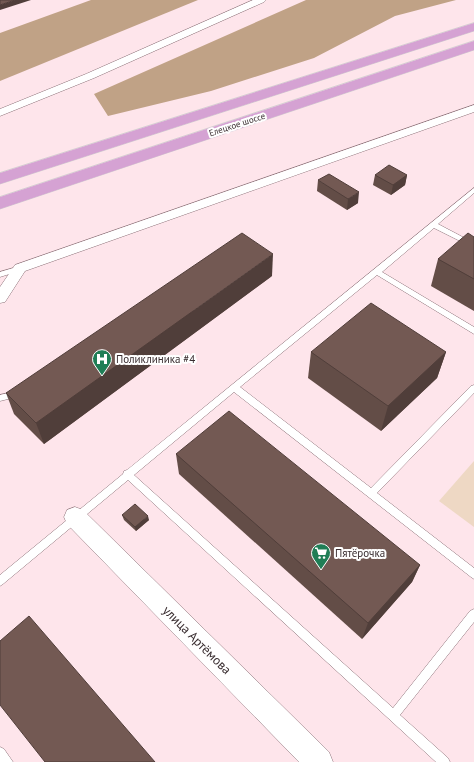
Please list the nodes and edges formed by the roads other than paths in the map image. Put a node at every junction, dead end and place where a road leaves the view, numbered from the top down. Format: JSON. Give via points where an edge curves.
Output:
{"nodes":[{"id":1,"x":260,"y":0,"type":"edge"},
{"id":2,"x":474,"y":26,"type":"edge"},
{"id":3,"x":474,"y":45,"type":"edge"},
{"id":4,"x":474,"y":108,"type":"edge"},
{"id":5,"x":0,"y":113,"type":"edge"},
{"id":6,"x":0,"y":179,"type":"edge"},
{"id":7,"x":474,"y":190,"type":"edge"},
{"id":8,"x":0,"y":203,"type":"edge"},
{"id":9,"x":434,"y":225,"type":"junction"},
{"id":10,"x":474,"y":246,"type":"edge"},
{"id":11,"x":20,"y":268,"type":"junction"},
{"id":12,"x":377,"y":272,"type":"junction"},
{"id":13,"x":0,"y":275,"type":"edge"},
{"id":14,"x":0,"y":298,"type":"edge"},
{"id":15,"x":474,"y":331,"type":"edge"},
{"id":16,"x":234,"y":387,"type":"junction"},
{"id":17,"x":474,"y":388,"type":"edge"},
{"id":18,"x":23,"y":393,"type":"edge"},
{"id":19,"x":0,"y":398,"type":"edge"},
{"id":20,"x":127,"y":474,"type":"junction"},
{"id":21,"x":372,"y":494,"type":"junction"},
{"id":22,"x":75,"y":517,"type":"junction"},
{"id":23,"x":474,"y":574,"type":"edge"},
{"id":24,"x":0,"y":581,"type":"edge"},
{"id":25,"x":474,"y":614,"type":"edge"},
{"id":26,"x":393,"y":716,"type":"junction"},
{"id":27,"x":0,"y":753,"type":"edge"},
{"id":28,"x":7,"y":762,"type":"edge"},
{"id":29,"x":319,"y":762,"type":"edge"},
{"id":30,"x":444,"y":762,"type":"edge"}],
"edges":[{"from":1,"to":5,"type":"street"},
{"from":2,"to":6,"type":"main road","name":"Елецкое шоссе"},
{"from":3,"to":8,"type":"main road","name":"Елецкое шоссе"},
{"from":4,"to":11,"type":"street"},
{"from":7,"to":9,"type":"lane"},
{"from":9,"to":10,"type":"lane"},
{"from":9,"to":12,"type":"lane"},
{"from":11,"to":13,"type":"lane"},
{"from":11,"to":14,"type":"street"},
{"from":12,"to":15,"type":"lane"},
{"from":12,"to":16,"type":"lane"},
{"from":16,"to":20,"type":"lane"},
{"from":16,"to":21,"type":"lane"},
{"from":17,"to":21,"type":"lane"},
{"from":18,"to":19,"type":"lane"},
{"from":20,"to":22,"type":"lane"},
{"from":20,"to":26,"type":"lane"},
{"from":21,"to":23,"type":"lane"},
{"from":22,"to":24,"type":"lane"},
{"from":22,"to":29,"type":"street","name":"улица Артёмова"},
{"from":25,"to":26,"type":"lane"},
{"from":26,"to":30,"type":"lane"},
{"from":27,"to":28,"type":"lane"}]}
